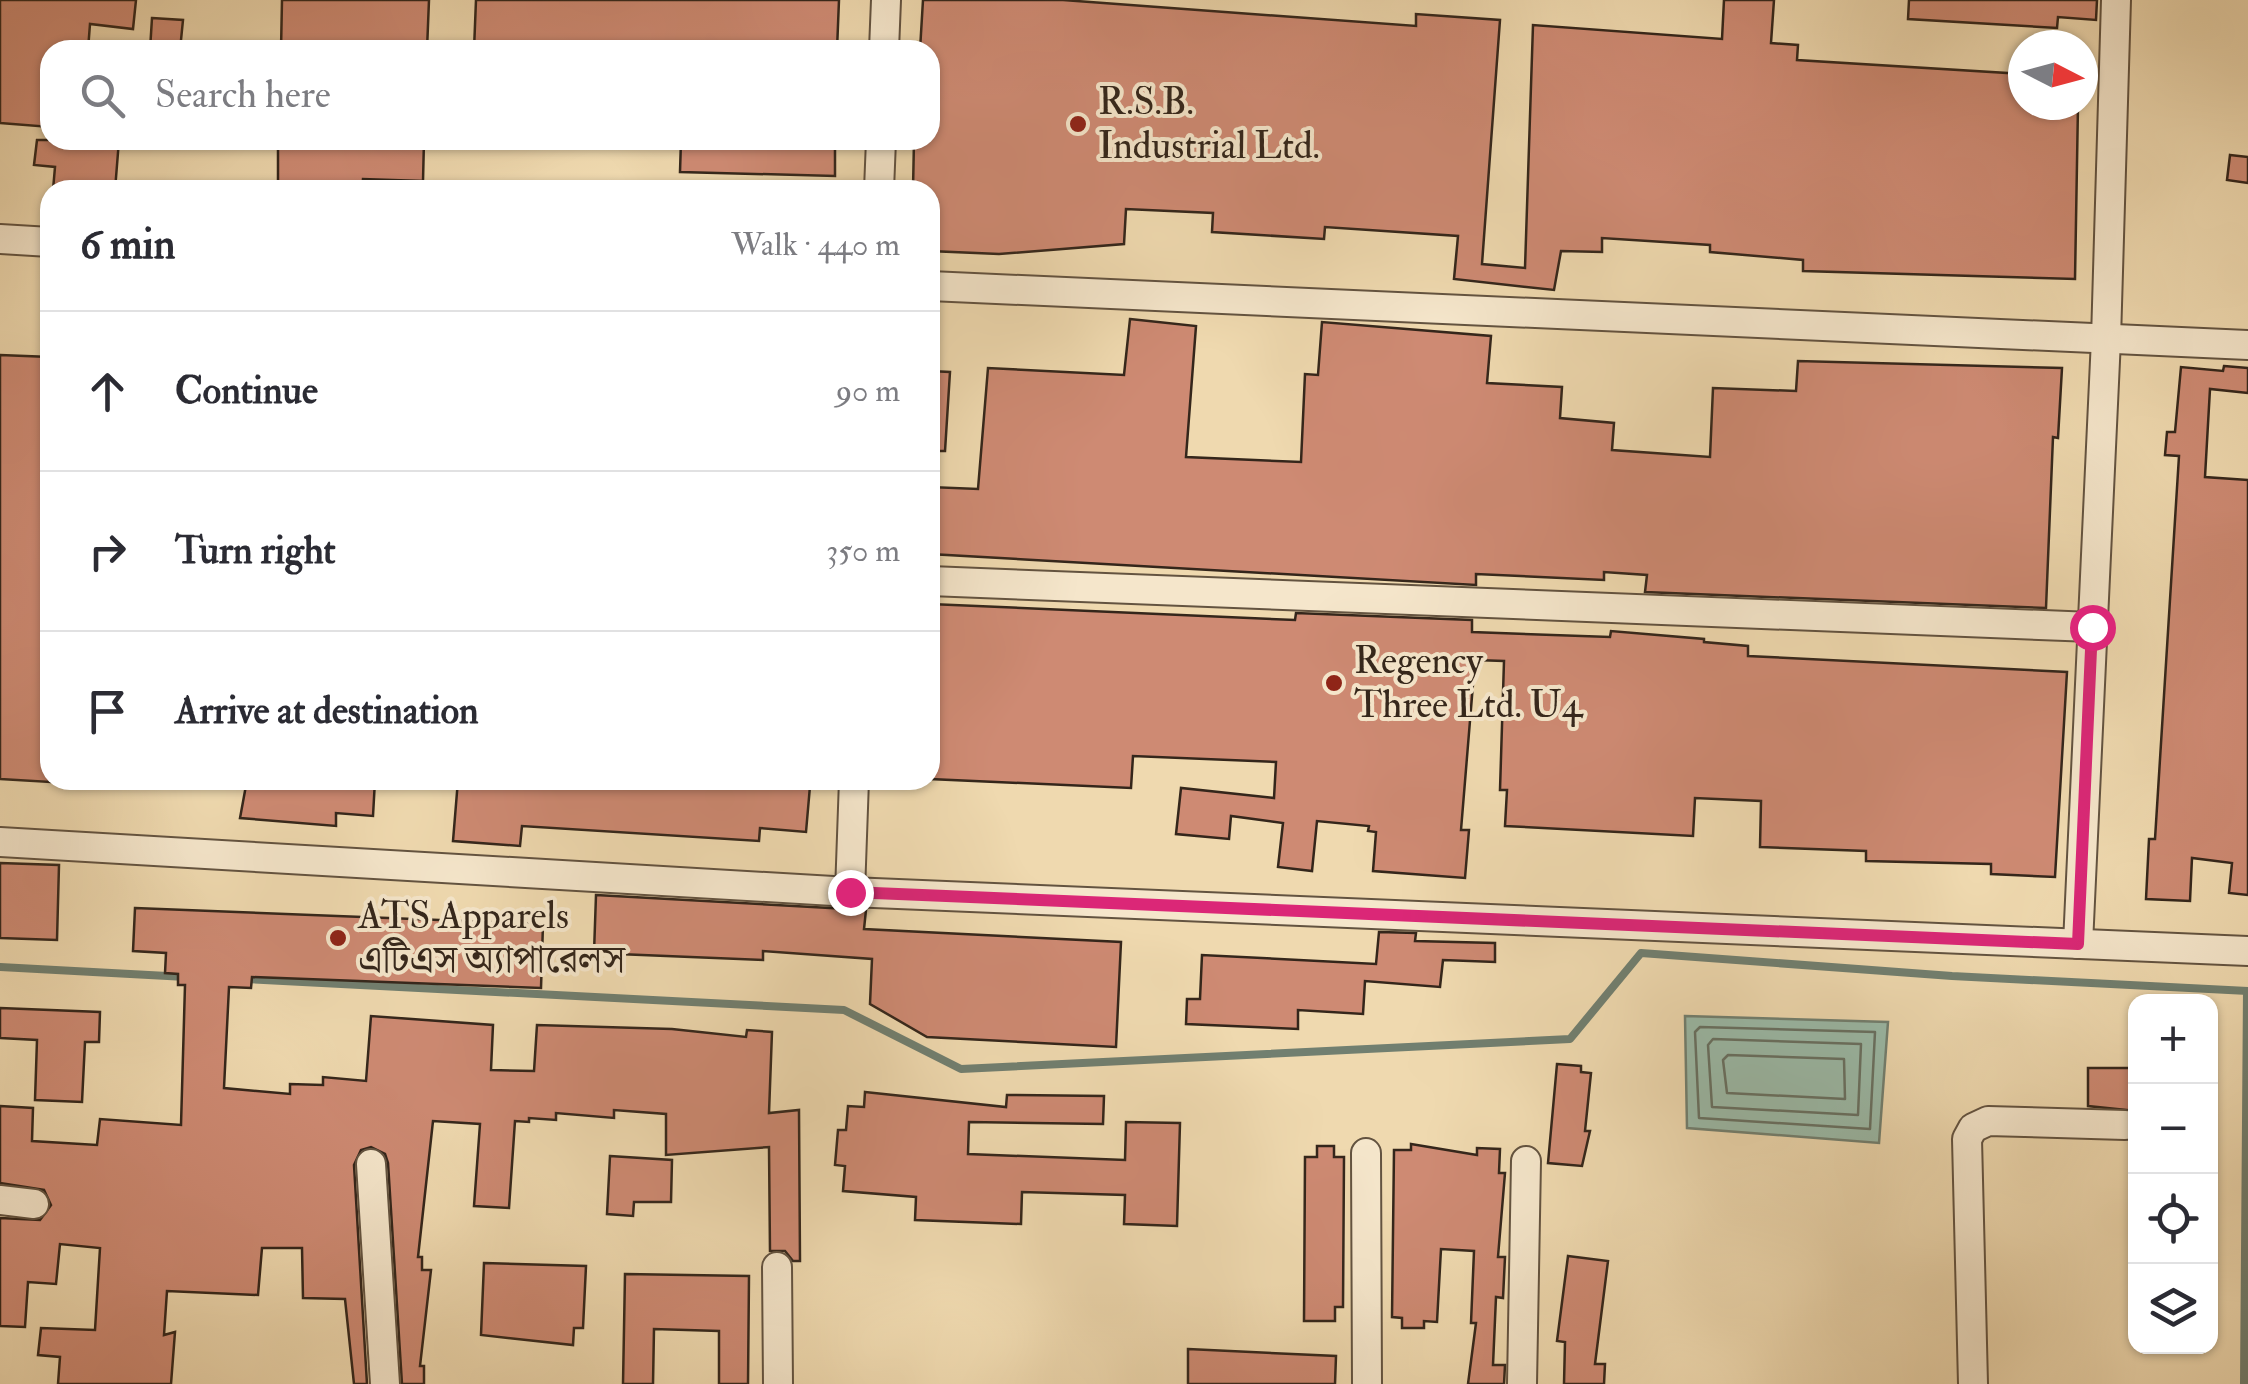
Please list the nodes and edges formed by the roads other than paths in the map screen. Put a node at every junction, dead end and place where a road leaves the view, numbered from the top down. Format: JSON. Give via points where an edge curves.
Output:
{"nodes":[{"id":1,"x":886,"y":0,"type":"edge"},
{"id":2,"x":2116,"y":0,"type":"edge"},
{"id":3,"x":884,"y":40,"type":"edge"},
{"id":4,"x":881,"y":150,"type":"edge"},
{"id":5,"x":879,"y":180,"type":"edge"},
{"id":6,"x":0,"y":239,"type":"edge"},
{"id":7,"x":40,"y":241,"type":"edge"},
{"id":8,"x":940,"y":286,"type":"edge"},
{"id":9,"x":2106,"y":339,"type":"junction"},
{"id":10,"x":2248,"y":345,"type":"edge"},
{"id":11,"x":940,"y":582,"type":"edge"},
{"id":12,"x":2092,"y":627,"type":"junction"},
{"id":13,"x":854,"y":790,"type":"edge"},
{"id":14,"x":0,"y":842,"type":"edge"},
{"id":15,"x":850,"y":892,"type":"junction"},
{"id":16,"x":2078,"y":944,"type":"junction"},
{"id":17,"x":2248,"y":951,"type":"edge"},
{"id":18,"x":2125,"y":1125,"type":"dead end"},
{"id":19,"x":1366,"y":1153,"type":"dead end"},
{"id":20,"x":1526,"y":1162,"type":"dead end"},
{"id":21,"x":371,"y":1164,"type":"dead end"},
{"id":22,"x":0,"y":1200,"type":"edge"},
{"id":23,"x":34,"y":1204,"type":"dead end"},
{"id":24,"x":777,"y":1267,"type":"dead end"},
{"id":25,"x":385,"y":1384,"type":"edge"},
{"id":26,"x":778,"y":1384,"type":"edge"},
{"id":27,"x":1367,"y":1384,"type":"edge"},
{"id":28,"x":1522,"y":1384,"type":"edge"},
{"id":29,"x":1974,"y":1384,"type":"edge"}],
"edges":[{"from":1,"to":3,"type":"street"},
{"from":2,"to":9,"type":"street"},
{"from":4,"to":5,"type":"street"},
{"from":6,"to":7,"type":"street"},
{"from":8,"to":9,"type":"street"},
{"from":9,"to":10,"type":"street"},
{"from":9,"to":12,"type":"street"},
{"from":11,"to":12,"type":"street"},
{"from":12,"to":16,"type":"street"},
{"from":13,"to":15,"type":"street"},
{"from":14,"to":15,"type":"street"},
{"from":15,"to":16,"type":"street"},
{"from":16,"to":17,"type":"street"},
{"from":18,"to":29,"type":"street","via":[[1988,1121],[1973,1128],[1967,1139]]},
{"from":19,"to":27,"type":"street"},
{"from":20,"to":28,"type":"street"},
{"from":21,"to":25,"type":"street"},
{"from":22,"to":23,"type":"street"},
{"from":24,"to":26,"type":"street"}]}
